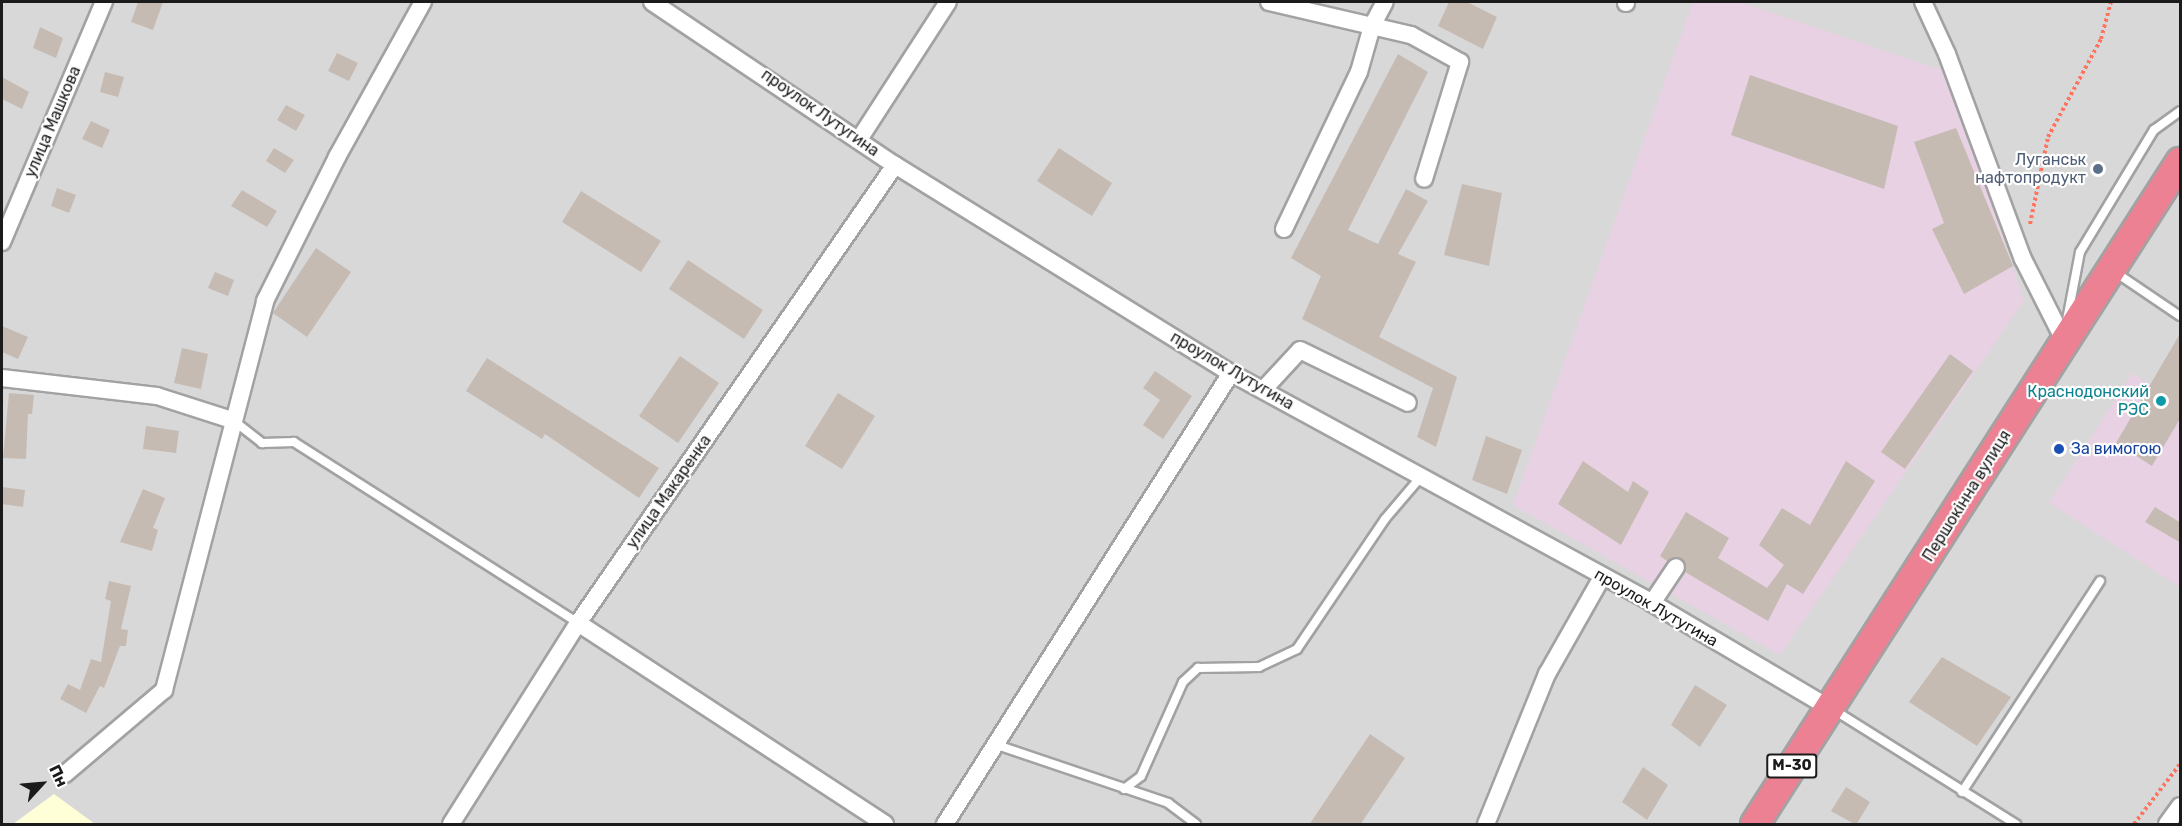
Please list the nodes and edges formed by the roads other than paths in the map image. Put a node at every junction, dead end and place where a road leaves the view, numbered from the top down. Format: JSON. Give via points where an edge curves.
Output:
{"nodes":[{"id":1,"x":104,"y":2,"type":"edge"},
{"id":2,"x":423,"y":2,"type":"edge"},
{"id":3,"x":652,"y":2,"type":"edge"},
{"id":4,"x":948,"y":2,"type":"edge"},
{"id":5,"x":1269,"y":2,"type":"edge"},
{"id":6,"x":1385,"y":2,"type":"edge"},
{"id":7,"x":1923,"y":2,"type":"edge"},
{"id":8,"x":1372,"y":26,"type":"junction"},
{"id":9,"x":2181,"y":111,"type":"edge"},
{"id":10,"x":860,"y":138,"type":"junction"},
{"id":11,"x":2181,"y":162,"type":"edge"},
{"id":12,"x":895,"y":165,"type":"junction"},
{"id":13,"x":1424,"y":179,"type":"dead end"},
{"id":14,"x":1284,"y":230,"type":"dead end"},
{"id":15,"x":2,"y":242,"type":"edge"},
{"id":16,"x":2113,"y":270,"type":"junction"},
{"id":17,"x":2181,"y":316,"type":"edge"},
{"id":18,"x":2065,"y":342,"type":"junction"},
{"id":19,"x":1231,"y":373,"type":"junction"},
{"id":20,"x":2,"y":378,"type":"edge"},
{"id":21,"x":1263,"y":390,"type":"junction"},
{"id":22,"x":1408,"y":403,"type":"dead end"},
{"id":23,"x":232,"y":420,"type":"junction"},
{"id":24,"x":1419,"y":479,"type":"junction"},
{"id":25,"x":1676,"y":567,"type":"dead end"},
{"id":26,"x":1602,"y":577,"type":"junction"},
{"id":27,"x":2100,"y":581,"type":"dead end"},
{"id":28,"x":1652,"y":603,"type":"junction"},
{"id":29,"x":578,"y":623,"type":"junction"},
{"id":30,"x":1831,"y":708,"type":"junction"},
{"id":31,"x":997,"y":745,"type":"junction"},
{"id":32,"x":64,"y":774,"type":"dead end"},
{"id":33,"x":1124,"y":789,"type":"junction"},
{"id":34,"x":1962,"y":792,"type":"junction"},
{"id":35,"x":2181,"y":806,"type":"edge"},
{"id":36,"x":452,"y":825,"type":"edge"},
{"id":37,"x":885,"y":825,"type":"edge"},
{"id":38,"x":945,"y":825,"type":"edge"},
{"id":39,"x":1196,"y":825,"type":"edge"},
{"id":40,"x":1486,"y":825,"type":"edge"},
{"id":41,"x":1755,"y":825,"type":"edge"},
{"id":42,"x":2016,"y":825,"type":"edge"},
{"id":43,"x":2167,"y":825,"type":"edge"}],
"edges":[{"from":1,"to":15,"type":"street","name":"улица Машкова"},
{"from":2,"to":23,"type":"street","via":[[337,157],[265,301]]},
{"from":3,"to":10,"type":"street","name":"проулок Лутугина"},
{"from":4,"to":10,"type":"street"},
{"from":5,"to":8,"type":"street"},
{"from":6,"to":8,"type":"street"},
{"from":7,"to":18,"type":"street","via":[[1947,54],[2023,259]]},
{"from":8,"to":13,"type":"street","via":[[1412,35],[1460,62]]},
{"from":8,"to":14,"type":"street","via":[[1359,72]]},
{"from":9,"to":18,"type":"lane","via":[[2154,130],[2080,252]]},
{"from":10,"to":12,"type":"street","name":"проулок Лутугина"},
{"from":11,"to":16,"type":"highway","name":"Першокінна вулиця","number":"М-30"},
{"from":12,"to":19,"type":"street","name":"проулок Лутугина"},
{"from":12,"to":29,"type":"street","name":"улица Макаренка"},
{"from":16,"to":17,"type":"lane"},
{"from":16,"to":18,"type":"highway","name":"Першокінна вулиця","number":"М-30"},
{"from":18,"to":30,"type":"highway","name":"Першокінна вулиця","number":"М-30"},
{"from":19,"to":21,"type":"street","name":"проулок Лутугина"},
{"from":19,"to":31,"type":"street"},
{"from":20,"to":23,"type":"street","via":[[157,396]]},
{"from":21,"to":22,"type":"street","via":[[1300,350]]},
{"from":21,"to":24,"type":"street","name":"проулок Лутугина"},
{"from":23,"to":29,"type":"lane","via":[[262,443],[294,442]]},
{"from":23,"to":32,"type":"street","via":[[164,690]]},
{"from":24,"to":26,"type":"street","name":"проулок Лутугина"},
{"from":24,"to":33,"type":"lane","via":[[1385,519],[1297,650],[1259,667],[1198,668],[1183,682],[1141,776]]},
{"from":25,"to":28,"type":"street"},
{"from":26,"to":28,"type":"street","name":"проулок Лутугина"},
{"from":26,"to":40,"type":"street","via":[[1547,674]]},
{"from":27,"to":34,"type":"lane"},
{"from":28,"to":30,"type":"street","name":"проулок Лутугина"},
{"from":29,"to":36,"type":"street","name":"улица Макаренка"},
{"from":29,"to":37,"type":"street"},
{"from":30,"to":34,"type":"lane"},
{"from":30,"to":41,"type":"highway","number":"М-30"},
{"from":31,"to":33,"type":"lane"},
{"from":31,"to":38,"type":"street"},
{"from":33,"to":39,"type":"lane","via":[[1168,803]]},
{"from":34,"to":42,"type":"lane"},
{"from":35,"to":43,"type":"street"}]}
